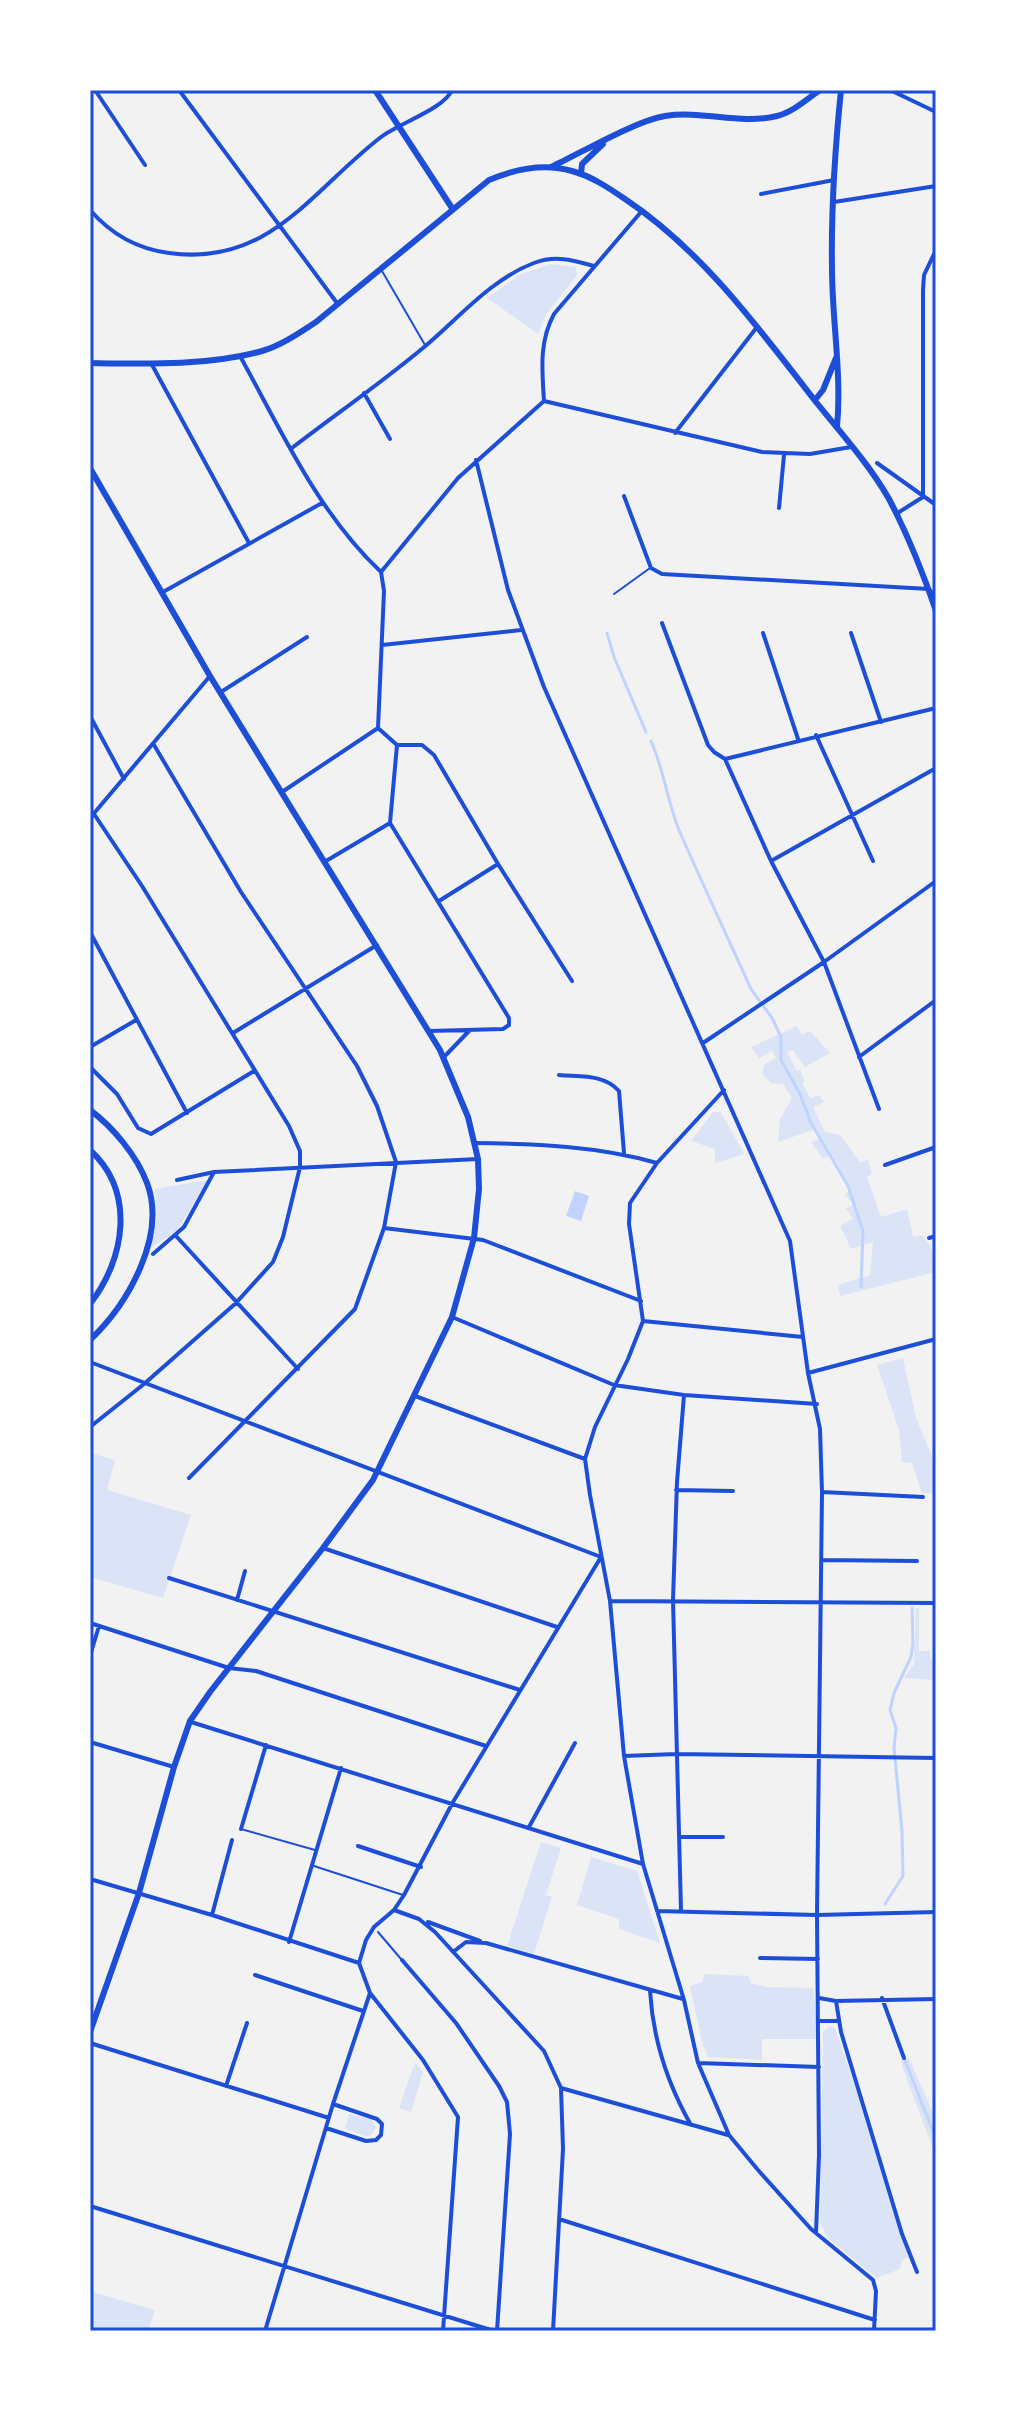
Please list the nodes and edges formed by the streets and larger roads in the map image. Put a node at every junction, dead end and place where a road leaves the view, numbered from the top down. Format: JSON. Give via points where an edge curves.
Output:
{"nodes":[{"id":1,"x":95,"y":90,"type":"edge"},
{"id":2,"x":179,"y":90,"type":"edge"},
{"id":3,"x":375,"y":90,"type":"edge"},
{"id":4,"x":820,"y":90,"type":"edge"},
{"id":5,"x":841,"y":90,"type":"edge"},
{"id":6,"x":890,"y":90,"type":"edge"},
{"id":7,"x":452,"y":91,"type":"edge"},
{"id":8,"x":936,"y":112,"type":"edge"},
{"id":9,"x":397,"y":126,"type":"junction"},
{"id":10,"x":605,"y":141,"type":"junction"},
{"id":11,"x":145,"y":165,"type":"dead end"},
{"id":12,"x":551,"y":167,"type":"junction"},
{"id":13,"x":581,"y":174,"type":"junction"},
{"id":14,"x":834,"y":180,"type":"junction"},
{"id":15,"x":936,"y":186,"type":"edge"},
{"id":16,"x":761,"y":194,"type":"dead end"},
{"id":17,"x":834,"y":202,"type":"junction"},
{"id":18,"x":452,"y":208,"type":"junction"},
{"id":19,"x":90,"y":210,"type":"edge"},
{"id":20,"x":643,"y":211,"type":"junction"},
{"id":21,"x":279,"y":227,"type":"junction"},
{"id":22,"x":936,"y":250,"type":"edge"},
{"id":23,"x":594,"y":266,"type":"junction"},
{"id":24,"x":337,"y":303,"type":"junction"},
{"id":25,"x":758,"y":327,"type":"junction"},
{"id":26,"x":240,"y":356,"type":"junction"},
{"id":27,"x":836,"y":358,"type":"junction"},
{"id":28,"x":90,"y":363,"type":"edge"},
{"id":29,"x":151,"y":363,"type":"junction"},
{"id":30,"x":364,"y":393,"type":"junction"},
{"id":31,"x":815,"y":400,"type":"junction"},
{"id":32,"x":544,"y":401,"type":"junction"},
{"id":33,"x":837,"y":427,"type":"junction"},
{"id":34,"x":675,"y":433,"type":"junction"},
{"id":35,"x":390,"y":439,"type":"dead end"},
{"id":36,"x":852,"y":447,"type":"junction"},
{"id":37,"x":292,"y":448,"type":"junction"},
{"id":38,"x":784,"y":455,"type":"junction"},
{"id":39,"x":476,"y":460,"type":"junction"},
{"id":40,"x":877,"y":463,"type":"dead end"},
{"id":41,"x":90,"y":468,"type":"edge"},
{"id":42,"x":624,"y":496,"type":"dead end"},
{"id":43,"x":923,"y":497,"type":"junction"},
{"id":44,"x":322,"y":503,"type":"junction"},
{"id":45,"x":936,"y":505,"type":"edge"},
{"id":46,"x":779,"y":508,"type":"dead end"},
{"id":47,"x":906,"y":509,"type":"junction"},
{"id":48,"x":896,"y":514,"type":"junction"},
{"id":49,"x":901,"y":523,"type":"junction"},
{"id":50,"x":249,"y":543,"type":"junction"},
{"id":51,"x":381,"y":572,"type":"junction"},
{"id":52,"x":929,"y":589,"type":"junction"},
{"id":53,"x":161,"y":593,"type":"junction"},
{"id":54,"x":936,"y":598,"type":"edge"},
{"id":55,"x":936,"y":611,"type":"edge"},
{"id":56,"x":662,"y":623,"type":"dead end"},
{"id":57,"x":521,"y":630,"type":"junction"},
{"id":58,"x":763,"y":633,"type":"dead end"},
{"id":59,"x":851,"y":633,"type":"dead end"},
{"id":60,"x":307,"y":637,"type":"dead end"},
{"id":61,"x":382,"y":645,"type":"junction"},
{"id":62,"x":210,"y":676,"type":"junction"},
{"id":63,"x":221,"y":692,"type":"junction"},
{"id":64,"x":936,"y":708,"type":"edge"},
{"id":65,"x":90,"y":716,"type":"edge"},
{"id":66,"x":881,"y":722,"type":"junction"},
{"id":67,"x":378,"y":728,"type":"junction"},
{"id":68,"x":816,"y":735,"type":"junction"},
{"id":69,"x":798,"y":739,"type":"junction"},
{"id":70,"x":154,"y":745,"type":"junction"},
{"id":71,"x":397,"y":745,"type":"junction"},
{"id":72,"x":725,"y":759,"type":"junction"},
{"id":73,"x":936,"y":768,"type":"edge"},
{"id":74,"x":124,"y":779,"type":"junction"},
{"id":75,"x":282,"y":792,"type":"junction"},
{"id":76,"x":850,"y":815,"type":"junction"},
{"id":77,"x":92,"y":816,"type":"edge"},
{"id":78,"x":390,"y":823,"type":"junction"},
{"id":79,"x":326,"y":861,"type":"junction"},
{"id":80,"x":771,"y":861,"type":"junction"},
{"id":81,"x":873,"y":861,"type":"dead end"},
{"id":82,"x":498,"y":864,"type":"junction"},
{"id":83,"x":936,"y":881,"type":"edge"},
{"id":84,"x":439,"y":901,"type":"junction"},
{"id":85,"x":90,"y":932,"type":"edge"},
{"id":86,"x":377,"y":945,"type":"junction"},
{"id":87,"x":824,"y":962,"type":"junction"},
{"id":88,"x":572,"y":981,"type":"dead end"},
{"id":89,"x":305,"y":991,"type":"junction"},
{"id":90,"x":936,"y":1000,"type":"edge"},
{"id":91,"x":137,"y":1020,"type":"junction"},
{"id":92,"x":470,"y":1030,"type":"junction"},
{"id":93,"x":429,"y":1031,"type":"junction"},
{"id":94,"x":233,"y":1033,"type":"junction"},
{"id":95,"x":703,"y":1043,"type":"junction"},
{"id":96,"x":90,"y":1047,"type":"edge"},
{"id":97,"x":859,"y":1057,"type":"junction"},
{"id":98,"x":444,"y":1058,"type":"junction"},
{"id":99,"x":90,"y":1067,"type":"edge"},
{"id":100,"x":254,"y":1071,"type":"junction"},
{"id":101,"x":559,"y":1075,"type":"dead end"},
{"id":102,"x":724,"y":1090,"type":"junction"},
{"id":103,"x":879,"y":1109,"type":"dead end"},
{"id":104,"x":90,"y":1110,"type":"edge"},
{"id":105,"x":187,"y":1113,"type":"junction"},
{"id":106,"x":475,"y":1143,"type":"junction"},
{"id":107,"x":936,"y":1147,"type":"edge"},
{"id":108,"x":90,"y":1150,"type":"edge"},
{"id":109,"x":624,"y":1153,"type":"junction"},
{"id":110,"x":478,"y":1159,"type":"junction"},
{"id":111,"x":396,"y":1162,"type":"junction"},
{"id":112,"x":657,"y":1163,"type":"junction"},
{"id":113,"x":885,"y":1165,"type":"dead end"},
{"id":114,"x":300,"y":1167,"type":"junction"},
{"id":115,"x":214,"y":1172,"type":"junction"},
{"id":116,"x":177,"y":1180,"type":"dead end"},
{"id":117,"x":384,"y":1228,"type":"junction"},
{"id":118,"x":176,"y":1236,"type":"junction"},
{"id":119,"x":936,"y":1236,"type":"edge"},
{"id":120,"x":474,"y":1238,"type":"junction"},
{"id":121,"x":929,"y":1238,"type":"dead end"},
{"id":122,"x":153,"y":1254,"type":"dead end"},
{"id":123,"x":641,"y":1301,"type":"junction"},
{"id":124,"x":236,"y":1303,"type":"junction"},
{"id":125,"x":90,"y":1304,"type":"edge"},
{"id":126,"x":452,"y":1317,"type":"junction"},
{"id":127,"x":643,"y":1321,"type":"junction"},
{"id":128,"x":803,"y":1337,"type":"junction"},
{"id":129,"x":936,"y":1339,"type":"edge"},
{"id":130,"x":90,"y":1340,"type":"edge"},
{"id":131,"x":90,"y":1362,"type":"edge"},
{"id":132,"x":298,"y":1369,"type":"junction"},
{"id":133,"x":808,"y":1373,"type":"junction"},
{"id":134,"x":144,"y":1384,"type":"junction"},
{"id":135,"x":614,"y":1385,"type":"junction"},
{"id":136,"x":684,"y":1395,"type":"junction"},
{"id":137,"x":413,"y":1396,"type":"junction"},
{"id":138,"x":817,"y":1404,"type":"junction"},
{"id":139,"x":243,"y":1422,"type":"junction"},
{"id":140,"x":90,"y":1427,"type":"edge"},
{"id":141,"x":585,"y":1459,"type":"junction"},
{"id":142,"x":377,"y":1473,"type":"junction"},
{"id":143,"x":189,"y":1478,"type":"dead end"},
{"id":144,"x":676,"y":1490,"type":"junction"},
{"id":145,"x":733,"y":1491,"type":"dead end"},
{"id":146,"x":822,"y":1492,"type":"junction"},
{"id":147,"x":923,"y":1497,"type":"dead end"},
{"id":148,"x":323,"y":1548,"type":"junction"},
{"id":149,"x":601,"y":1557,"type":"junction"},
{"id":150,"x":823,"y":1560,"type":"junction"},
{"id":151,"x":917,"y":1561,"type":"dead end"},
{"id":152,"x":245,"y":1571,"type":"dead end"},
{"id":153,"x":169,"y":1578,"type":"dead end"},
{"id":154,"x":237,"y":1600,"type":"junction"},
{"id":155,"x":673,"y":1600,"type":"junction"},
{"id":156,"x":610,"y":1601,"type":"junction"},
{"id":157,"x":821,"y":1601,"type":"junction"},
{"id":158,"x":936,"y":1603,"type":"edge"},
{"id":159,"x":273,"y":1612,"type":"junction"},
{"id":160,"x":90,"y":1623,"type":"edge"},
{"id":161,"x":99,"y":1626,"type":"junction"},
{"id":162,"x":557,"y":1627,"type":"junction"},
{"id":163,"x":90,"y":1656,"type":"edge"},
{"id":164,"x":229,"y":1668,"type":"junction"},
{"id":165,"x":520,"y":1690,"type":"junction"},
{"id":166,"x":190,"y":1721,"type":"junction"},
{"id":167,"x":90,"y":1742,"type":"edge"},
{"id":168,"x":575,"y":1743,"type":"dead end"},
{"id":169,"x":266,"y":1745,"type":"junction"},
{"id":170,"x":486,"y":1746,"type":"junction"},
{"id":171,"x":676,"y":1754,"type":"junction"},
{"id":172,"x":624,"y":1756,"type":"junction"},
{"id":173,"x":819,"y":1756,"type":"junction"},
{"id":174,"x":936,"y":1758,"type":"edge"},
{"id":175,"x":174,"y":1767,"type":"junction"},
{"id":176,"x":341,"y":1767,"type":"junction"},
{"id":177,"x":453,"y":1802,"type":"junction"},
{"id":178,"x":529,"y":1827,"type":"junction"},
{"id":179,"x":241,"y":1829,"type":"road end"},
{"id":180,"x":679,"y":1837,"type":"junction"},
{"id":181,"x":723,"y":1837,"type":"dead end"},
{"id":182,"x":232,"y":1840,"type":"dead end"},
{"id":183,"x":358,"y":1846,"type":"dead end"},
{"id":184,"x":643,"y":1864,"type":"junction"},
{"id":185,"x":421,"y":1867,"type":"junction"},
{"id":186,"x":90,"y":1879,"type":"edge"},
{"id":187,"x":139,"y":1893,"type":"junction"},
{"id":188,"x":394,"y":1910,"type":"junction"},
{"id":189,"x":657,"y":1911,"type":"junction"},
{"id":190,"x":681,"y":1911,"type":"junction"},
{"id":191,"x":936,"y":1912,"type":"edge"},
{"id":192,"x":212,"y":1915,"type":"junction"},
{"id":193,"x":817,"y":1915,"type":"junction"},
{"id":194,"x":419,"y":1919,"type":"junction"},
{"id":195,"x":289,"y":1942,"type":"junction"},
{"id":196,"x":486,"y":1943,"type":"junction"},
{"id":197,"x":453,"y":1952,"type":"junction"},
{"id":198,"x":760,"y":1958,"type":"dead end"},
{"id":199,"x":818,"y":1959,"type":"junction"},
{"id":200,"x":402,"y":1960,"type":"road end"},
{"id":201,"x":359,"y":1963,"type":"junction"},
{"id":202,"x":255,"y":1975,"type":"dead end"},
{"id":203,"x":650,"y":1991,"type":"junction"},
{"id":204,"x":370,"y":1993,"type":"junction"},
{"id":205,"x":818,"y":1998,"type":"junction"},
{"id":206,"x":882,"y":1998,"type":"junction"},
{"id":207,"x":936,"y":1999,"type":"edge"},
{"id":208,"x":684,"y":2000,"type":"junction"},
{"id":209,"x":836,"y":2001,"type":"junction"},
{"id":210,"x":363,"y":2011,"type":"junction"},
{"id":211,"x":818,"y":2021,"type":"junction"},
{"id":212,"x":838,"y":2021,"type":"junction"},
{"id":213,"x":247,"y":2023,"type":"dead end"},
{"id":214,"x":90,"y":2032,"type":"edge"},
{"id":215,"x":90,"y":2043,"type":"edge"},
{"id":216,"x":904,"y":2058,"type":"dead end"},
{"id":217,"x":698,"y":2063,"type":"junction"},
{"id":218,"x":819,"y":2067,"type":"junction"},
{"id":219,"x":226,"y":2086,"type":"junction"},
{"id":220,"x":561,"y":2088,"type":"junction"},
{"id":221,"x":333,"y":2104,"type":"junction"},
{"id":222,"x":329,"y":2118,"type":"junction"},
{"id":223,"x":691,"y":2125,"type":"junction"},
{"id":224,"x":326,"y":2128,"type":"junction"},
{"id":225,"x":729,"y":2135,"type":"junction"},
{"id":226,"x":90,"y":2206,"type":"edge"},
{"id":227,"x":559,"y":2219,"type":"junction"},
{"id":228,"x":816,"y":2233,"type":"junction"},
{"id":229,"x":283,"y":2266,"type":"junction"},
{"id":230,"x":917,"y":2272,"type":"dead end"},
{"id":231,"x":444,"y":2316,"type":"junction"},
{"id":232,"x":875,"y":2320,"type":"junction"},
{"id":233,"x":265,"y":2331,"type":"edge"},
{"id":234,"x":443,"y":2331,"type":"edge"},
{"id":235,"x":496,"y":2331,"type":"edge"},
{"id":236,"x":553,"y":2331,"type":"edge"},
{"id":237,"x":874,"y":2331,"type":"edge"}],
"edges":[{"from":1,"to":11,"type":"street"},
{"from":2,"to":21,"type":"street"},
{"from":3,"to":9,"type":"street"},
{"from":4,"to":10,"type":"street","via":[[778,116],[661,116]]},
{"from":5,"to":14,"type":"street"},
{"from":6,"to":8,"type":"street"},
{"from":7,"to":9,"type":"street","via":[[444,101]]},
{"from":9,"to":18,"type":"street"},
{"from":9,"to":21,"type":"street"},
{"from":10,"to":12,"type":"street"},
{"from":10,"to":13,"type":"street","via":[[582,164]]},
{"from":12,"to":13,"type":"street"},
{"from":12,"to":18,"type":"street","via":[[489,180]]},
{"from":13,"to":20,"type":"street"},
{"from":14,"to":16,"type":"street"},
{"from":14,"to":17,"type":"street"},
{"from":15,"to":17,"type":"street"},
{"from":17,"to":27,"type":"street"},
{"from":18,"to":24,"type":"street"},
{"from":19,"to":21,"type":"street","via":[[119,237],[188,256],[232,251]]},
{"from":20,"to":23,"type":"street"},
{"from":20,"to":25,"type":"street"},
{"from":21,"to":24,"type":"street"},
{"from":22,"to":43,"type":"street","via":[[923,290]]},
{"from":23,"to":30,"type":"street","via":[[553,258],[519,269]]},
{"from":23,"to":32,"type":"street","via":[[546,330]]},
{"from":24,"to":26,"type":"street","via":[[289,339]]},
{"from":25,"to":31,"type":"street"},
{"from":25,"to":34,"type":"street"},
{"from":26,"to":29,"type":"street"},
{"from":26,"to":37,"type":"street"},
{"from":27,"to":31,"type":"street"},
{"from":27,"to":33,"type":"street"},
{"from":28,"to":29,"type":"street"},
{"from":29,"to":50,"type":"street"},
{"from":30,"to":35,"type":"street"},
{"from":30,"to":37,"type":"street"},
{"from":31,"to":33,"type":"street"},
{"from":32,"to":34,"type":"street"},
{"from":32,"to":39,"type":"street"},
{"from":33,"to":36,"type":"street"},
{"from":34,"to":38,"type":"street"},
{"from":36,"to":38,"type":"street"},
{"from":36,"to":48,"type":"street"},
{"from":37,"to":44,"type":"street"},
{"from":38,"to":46,"type":"street"},
{"from":39,"to":51,"type":"street"},
{"from":39,"to":57,"type":"street"},
{"from":40,"to":43,"type":"street"},
{"from":41,"to":53,"type":"street"},
{"from":42,"to":52,"type":"street","via":[[651,568],[670,575]]},
{"from":43,"to":45,"type":"street"},
{"from":43,"to":47,"type":"street"},
{"from":44,"to":50,"type":"street"},
{"from":44,"to":51,"type":"street"},
{"from":47,"to":48,"type":"street"},
{"from":47,"to":49,"type":"street"},
{"from":48,"to":49,"type":"street"},
{"from":49,"to":52,"type":"street"},
{"from":50,"to":53,"type":"street"},
{"from":51,"to":61,"type":"street"},
{"from":52,"to":54,"type":"street"},
{"from":52,"to":55,"type":"street"},
{"from":53,"to":62,"type":"street"},
{"from":56,"to":72,"type":"street","via":[[708,745]]},
{"from":57,"to":61,"type":"street"},
{"from":57,"to":95,"type":"street"},
{"from":58,"to":69,"type":"street"},
{"from":59,"to":66,"type":"street"},
{"from":60,"to":63,"type":"street"},
{"from":61,"to":67,"type":"street"},
{"from":62,"to":63,"type":"street"},
{"from":62,"to":70,"type":"street"},
{"from":63,"to":75,"type":"street"},
{"from":64,"to":66,"type":"street"},
{"from":65,"to":74,"type":"street"},
{"from":66,"to":68,"type":"street"},
{"from":67,"to":71,"type":"street"},
{"from":67,"to":75,"type":"street"},
{"from":68,"to":69,"type":"street"},
{"from":68,"to":76,"type":"street"},
{"from":69,"to":72,"type":"street"},
{"from":70,"to":74,"type":"street"},
{"from":70,"to":89,"type":"street"},
{"from":71,"to":78,"type":"street"},
{"from":71,"to":82,"type":"street","via":[[415,743],[434,755]]},
{"from":72,"to":80,"type":"street"},
{"from":73,"to":76,"type":"street"},
{"from":74,"to":77,"type":"street"},
{"from":75,"to":79,"type":"street"},
{"from":76,"to":80,"type":"street"},
{"from":76,"to":81,"type":"street"},
{"from":77,"to":94,"type":"street"},
{"from":78,"to":79,"type":"street"},
{"from":78,"to":84,"type":"street"},
{"from":79,"to":86,"type":"street"},
{"from":80,"to":87,"type":"street"},
{"from":82,"to":84,"type":"street"},
{"from":82,"to":88,"type":"street"},
{"from":83,"to":87,"type":"street"},
{"from":84,"to":92,"type":"street","via":[[509,1018],[503,1029]]},
{"from":85,"to":91,"type":"street"},
{"from":86,"to":89,"type":"street"},
{"from":86,"to":93,"type":"street"},
{"from":87,"to":95,"type":"street"},
{"from":87,"to":97,"type":"street"},
{"from":89,"to":94,"type":"street"},
{"from":89,"to":111,"type":"street","via":[[357,1066]]},
{"from":90,"to":97,"type":"street"},
{"from":91,"to":96,"type":"street"},
{"from":91,"to":105,"type":"street"},
{"from":92,"to":93,"type":"street"},
{"from":92,"to":98,"type":"street"},
{"from":93,"to":98,"type":"street"},
{"from":94,"to":100,"type":"street"},
{"from":95,"to":102,"type":"street"},
{"from":97,"to":103,"type":"street"},
{"from":98,"to":106,"type":"street"},
{"from":99,"to":105,"type":"street","via":[[144,1133],[158,1131]]},
{"from":100,"to":105,"type":"street"},
{"from":100,"to":114,"type":"street","via":[[296,1138]]},
{"from":101,"to":109,"type":"street","via":[[599,1078],[619,1091]]},
{"from":102,"to":112,"type":"street"},
{"from":102,"to":128,"type":"street","via":[[790,1241]]},
{"from":104,"to":130,"type":"street","via":[[113,1131],[147,1182],[151,1227],[139,1268]]},
{"from":106,"to":109,"type":"street"},
{"from":106,"to":110,"type":"street"},
{"from":107,"to":113,"type":"street"},
{"from":108,"to":125,"type":"street","via":[[115,1188],[122,1220],[113,1263]]},
{"from":109,"to":112,"type":"street"},
{"from":110,"to":111,"type":"street"},
{"from":110,"to":120,"type":"street"},
{"from":111,"to":114,"type":"street"},
{"from":111,"to":117,"type":"street"},
{"from":112,"to":123,"type":"street","via":[[628,1213]]},
{"from":114,"to":115,"type":"street"},
{"from":114,"to":124,"type":"street","via":[[273,1262]]},
{"from":115,"to":116,"type":"street"},
{"from":115,"to":118,"type":"street"},
{"from":117,"to":120,"type":"street"},
{"from":117,"to":132,"type":"street","via":[[355,1309]]},
{"from":118,"to":122,"type":"street"},
{"from":118,"to":124,"type":"street"},
{"from":119,"to":121,"type":"street"},
{"from":120,"to":123,"type":"street"},
{"from":120,"to":126,"type":"street"},
{"from":123,"to":127,"type":"street"},
{"from":124,"to":132,"type":"street"},
{"from":124,"to":134,"type":"street"},
{"from":126,"to":135,"type":"street"},
{"from":126,"to":137,"type":"street"},
{"from":127,"to":128,"type":"street"},
{"from":127,"to":135,"type":"street"},
{"from":128,"to":133,"type":"street"},
{"from":129,"to":133,"type":"street"},
{"from":131,"to":134,"type":"street"},
{"from":132,"to":139,"type":"street"},
{"from":133,"to":138,"type":"street"},
{"from":134,"to":139,"type":"street"},
{"from":134,"to":140,"type":"street"},
{"from":135,"to":136,"type":"street"},
{"from":135,"to":141,"type":"street"},
{"from":136,"to":138,"type":"street"},
{"from":136,"to":144,"type":"street"},
{"from":137,"to":141,"type":"street"},
{"from":137,"to":142,"type":"street"},
{"from":138,"to":146,"type":"street"},
{"from":139,"to":142,"type":"street"},
{"from":139,"to":143,"type":"street"},
{"from":141,"to":149,"type":"street"},
{"from":142,"to":148,"type":"street"},
{"from":142,"to":149,"type":"street"},
{"from":144,"to":145,"type":"street"},
{"from":144,"to":155,"type":"street"},
{"from":146,"to":147,"type":"street"},
{"from":146,"to":150,"type":"street"},
{"from":148,"to":159,"type":"street"},
{"from":148,"to":162,"type":"street"},
{"from":149,"to":156,"type":"street"},
{"from":149,"to":162,"type":"street"},
{"from":150,"to":151,"type":"street"},
{"from":150,"to":157,"type":"street"},
{"from":152,"to":154,"type":"street"},
{"from":153,"to":154,"type":"street"},
{"from":154,"to":159,"type":"street"},
{"from":155,"to":156,"type":"street"},
{"from":155,"to":157,"type":"street"},
{"from":155,"to":171,"type":"street"},
{"from":156,"to":172,"type":"street"},
{"from":157,"to":158,"type":"street"},
{"from":157,"to":173,"type":"street"},
{"from":159,"to":164,"type":"street"},
{"from":159,"to":165,"type":"street"},
{"from":160,"to":161,"type":"street"},
{"from":161,"to":163,"type":"street"},
{"from":161,"to":164,"type":"street"},
{"from":162,"to":165,"type":"street"},
{"from":164,"to":166,"type":"street"},
{"from":164,"to":170,"type":"street","via":[[256,1671]]},
{"from":165,"to":170,"type":"street"},
{"from":166,"to":169,"type":"street"},
{"from":166,"to":175,"type":"street"},
{"from":167,"to":175,"type":"street"},
{"from":168,"to":178,"type":"street"},
{"from":169,"to":176,"type":"street"},
{"from":169,"to":179,"type":"street"},
{"from":170,"to":177,"type":"street"},
{"from":171,"to":172,"type":"street"},
{"from":171,"to":173,"type":"street"},
{"from":171,"to":180,"type":"street"},
{"from":172,"to":184,"type":"street"},
{"from":173,"to":174,"type":"street"},
{"from":173,"to":193,"type":"street"},
{"from":175,"to":187,"type":"street"},
{"from":176,"to":177,"type":"street"},
{"from":176,"to":195,"type":"street"},
{"from":177,"to":178,"type":"street"},
{"from":177,"to":185,"type":"street"},
{"from":178,"to":184,"type":"street"},
{"from":180,"to":181,"type":"street"},
{"from":180,"to":190,"type":"street"},
{"from":182,"to":192,"type":"street"},
{"from":183,"to":185,"type":"street"},
{"from":184,"to":189,"type":"street"},
{"from":185,"to":188,"type":"street"},
{"from":186,"to":187,"type":"street"},
{"from":187,"to":192,"type":"street"},
{"from":187,"to":214,"type":"street"},
{"from":188,"to":194,"type":"street"},
{"from":188,"to":201,"type":"street","via":[[376,1929]]},
{"from":189,"to":190,"type":"street"},
{"from":189,"to":208,"type":"street"},
{"from":190,"to":193,"type":"street"},
{"from":191,"to":193,"type":"street"},
{"from":192,"to":195,"type":"street"},
{"from":193,"to":199,"type":"street"},
{"from":194,"to":196,"type":"street"},
{"from":194,"to":197,"type":"street"},
{"from":195,"to":201,"type":"street"},
{"from":196,"to":197,"type":"street","via":[[466,1942]]},
{"from":196,"to":203,"type":"street"},
{"from":197,"to":220,"type":"street","via":[[544,2051]]},
{"from":198,"to":199,"type":"street"},
{"from":199,"to":205,"type":"street"},
{"from":200,"to":235,"type":"street","via":[[456,2023],[507,2102],[510,2134]]},
{"from":201,"to":204,"type":"street"},
{"from":202,"to":210,"type":"street"},
{"from":203,"to":208,"type":"street"},
{"from":203,"to":223,"type":"street","via":[[667,2077]]},
{"from":204,"to":210,"type":"street"},
{"from":204,"to":231,"type":"street","via":[[423,2060],[458,2117]]},
{"from":205,"to":209,"type":"street"},
{"from":205,"to":211,"type":"street"},
{"from":206,"to":207,"type":"street"},
{"from":206,"to":209,"type":"street"},
{"from":206,"to":216,"type":"street"},
{"from":208,"to":217,"type":"street"},
{"from":209,"to":212,"type":"street"},
{"from":210,"to":221,"type":"street"},
{"from":211,"to":212,"type":"street"},
{"from":211,"to":218,"type":"street"},
{"from":212,"to":230,"type":"street"},
{"from":213,"to":219,"type":"street"},
{"from":215,"to":219,"type":"street"},
{"from":217,"to":218,"type":"street"},
{"from":217,"to":225,"type":"street"},
{"from":218,"to":228,"type":"street"},
{"from":219,"to":222,"type":"street"},
{"from":220,"to":223,"type":"street"},
{"from":220,"to":227,"type":"street"},
{"from":221,"to":222,"type":"street"},
{"from":221,"to":224,"type":"street","via":[[377,2119],[382,2131],[376,2140],[366,2141]]},
{"from":222,"to":224,"type":"street"},
{"from":223,"to":225,"type":"street"},
{"from":224,"to":229,"type":"street"},
{"from":225,"to":228,"type":"street"},
{"from":226,"to":229,"type":"street"},
{"from":227,"to":232,"type":"street"},
{"from":227,"to":236,"type":"street"},
{"from":228,"to":232,"type":"street","via":[[873,2280]]},
{"from":229,"to":231,"type":"street"},
{"from":229,"to":233,"type":"street"},
{"from":231,"to":234,"type":"street"},
{"from":231,"to":235,"type":"street"},
{"from":232,"to":237,"type":"street"}]}
